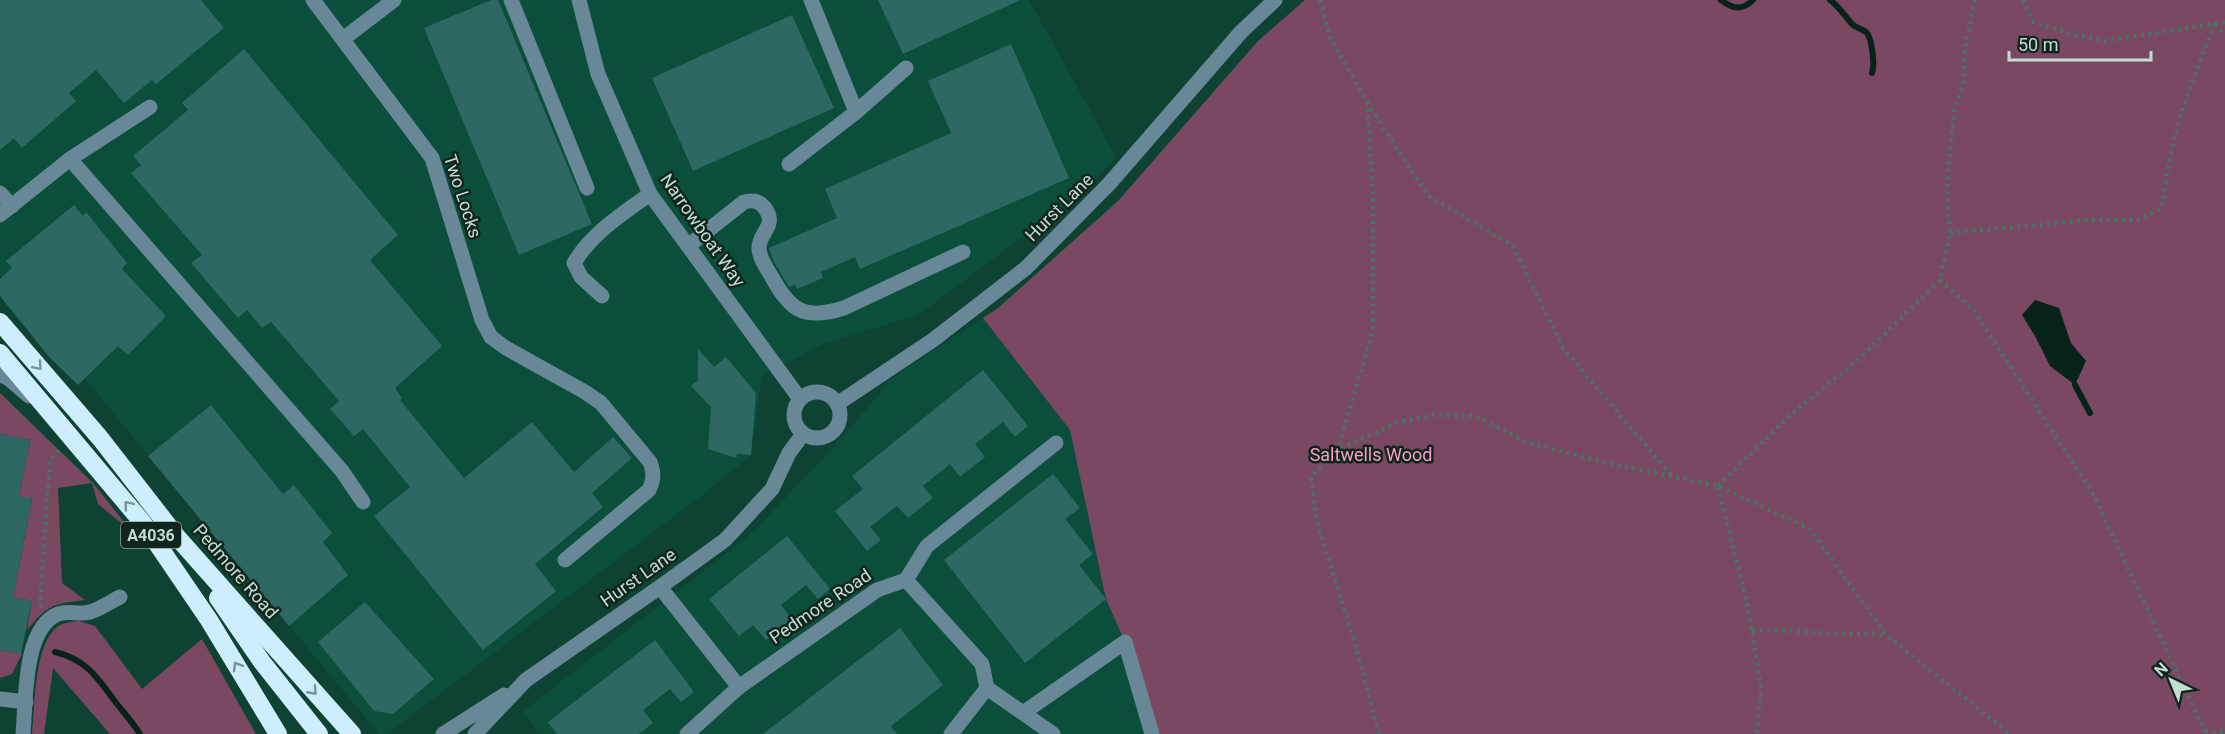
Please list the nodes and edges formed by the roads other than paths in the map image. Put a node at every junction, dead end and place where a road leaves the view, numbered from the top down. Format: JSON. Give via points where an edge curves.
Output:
{"nodes":[{"id":1,"x":313,"y":0,"type":"edge"},
{"id":2,"x":394,"y":0,"type":"edge"},
{"id":3,"x":511,"y":0,"type":"edge"},
{"id":4,"x":579,"y":0,"type":"edge"},
{"id":5,"x":811,"y":0,"type":"edge"},
{"id":6,"x":1275,"y":0,"type":"edge"},
{"id":7,"x":343,"y":39,"type":"junction"},
{"id":8,"x":906,"y":69,"type":"dead end"},
{"id":9,"x":150,"y":107,"type":"dead end"},
{"id":10,"x":856,"y":112,"type":"junction"},
{"id":11,"x":70,"y":159,"type":"junction"},
{"id":12,"x":789,"y":164,"type":"dead end"},
{"id":13,"x":587,"y":188,"type":"dead end"},
{"id":14,"x":0,"y":193,"type":"edge"},
{"id":15,"x":650,"y":194,"type":"junction"},
{"id":16,"x":6,"y":210,"type":"edge"},
{"id":17,"x":688,"y":246,"type":"junction"},
{"id":18,"x":963,"y":252,"type":"dead end"},
{"id":19,"x":602,"y":296,"type":"dead end"},
{"id":20,"x":0,"y":322,"type":"edge"},
{"id":21,"x":0,"y":353,"type":"edge"},
{"id":22,"x":0,"y":375,"type":"edge"},
{"id":23,"x":800,"y":399,"type":"junction"},
{"id":24,"x":837,"y":404,"type":"junction"},
{"id":25,"x":54,"y":417,"type":"junction"},
{"id":26,"x":803,"y":434,"type":"junction"},
{"id":27,"x":1056,"y":444,"type":"dead end"},
{"id":28,"x":363,"y":502,"type":"dead end"},
{"id":29,"x":177,"y":537,"type":"junction"},
{"id":30,"x":564,"y":560,"type":"dead end"},
{"id":31,"x":906,"y":580,"type":"junction"},
{"id":32,"x":660,"y":587,"type":"junction"},
{"id":33,"x":120,"y":597,"type":"dead end"},
{"id":34,"x":526,"y":680,"type":"junction"},
{"id":35,"x":739,"y":687,"type":"junction"},
{"id":36,"x":987,"y":688,"type":"junction"},
{"id":37,"x":256,"y":698,"type":"junction"},
{"id":38,"x":0,"y":699,"type":"edge"},
{"id":39,"x":26,"y":702,"type":"junction"},
{"id":40,"x":1023,"y":713,"type":"junction"},
{"id":41,"x":23,"y":734,"type":"edge"},
{"id":42,"x":270,"y":734,"type":"edge"},
{"id":43,"x":278,"y":734,"type":"edge"},
{"id":44,"x":319,"y":734,"type":"edge"},
{"id":45,"x":352,"y":734,"type":"edge"},
{"id":46,"x":443,"y":734,"type":"edge"},
{"id":47,"x":475,"y":734,"type":"edge"},
{"id":48,"x":687,"y":734,"type":"edge"},
{"id":49,"x":951,"y":734,"type":"edge"},
{"id":50,"x":1053,"y":734,"type":"edge"},
{"id":51,"x":1152,"y":734,"type":"edge"}],
"edges":[{"from":1,"to":7,"type":"street","name":"Two Locks"},
{"from":2,"to":7,"type":"street"},
{"from":3,"to":13,"type":"street"},
{"from":4,"to":15,"type":"street","name":"Narrowboat Way","via":[[598,74]]},
{"from":5,"to":10,"type":"street"},
{"from":6,"to":24,"type":"street","name":"Hurst Lane","via":[[1241,32],[1109,184],[1026,268],[933,340]]},
{"from":7,"to":30,"type":"street","name":"Two Locks","via":[[432,158],[482,320],[491,337],[601,403],[650,462],[653,481],[649,490]]},
{"from":8,"to":10,"type":"street"},
{"from":9,"to":11,"type":"street"},
{"from":10,"to":12,"type":"street"},
{"from":11,"to":16,"type":"street"},
{"from":11,"to":28,"type":"street","via":[[342,471]]},
{"from":14,"to":16,"type":"street"},
{"from":15,"to":17,"type":"street","name":"Narrowboat Way"},
{"from":15,"to":19,"type":"street","via":[[614,220],[574,263],[581,277]]},
{"from":17,"to":18,"type":"street","via":[[744,202],[762,204],[770,220],[759,248],[762,259],[783,298],[801,311],[815,313],[844,308]]},
{"from":17,"to":23,"type":"street","name":"Narrowboat Way"},
{"from":20,"to":29,"type":"highway","name":"Pedmore Road","number":"A4036","one_way":true,"via":[[100,438]]},
{"from":21,"to":25,"type":"highway","number":"A4036"},
{"from":22,"to":25,"type":"street"},
{"from":23,"to":24,"type":"street","via":[[818,392]]},
{"from":23,"to":26,"type":"street","via":[[794,420]]},
{"from":24,"to":26,"type":"street","via":[[839,422],[831,433],[816,438]]},
{"from":37,"to":25,"type":"highway","number":"A4036","one_way":true,"via":[[143,523]]},
{"from":26,"to":32,"type":"street","name":"Hurst Lane","via":[[772,489],[725,540]]},
{"from":27,"to":31,"type":"street","via":[[927,546]]},
{"from":29,"to":44,"type":"highway","via":[[262,662]]},
{"from":29,"to":45,"type":"highway","name":"Pedmore Road","number":"A4036","one_way":true},
{"from":31,"to":35,"type":"street","name":"Pedmore Road","via":[[877,590]]},
{"from":31,"to":36,"type":"street","via":[[982,664]]},
{"from":32,"to":34,"type":"street","name":"Hurst Lane"},
{"from":32,"to":35,"type":"street"},
{"from":33,"to":39,"type":"street","via":[[89,612],[60,613],[46,621],[30,658]]},
{"from":34,"to":46,"type":"street"},
{"from":34,"to":47,"type":"street","name":"Hurst Lane"},
{"from":35,"to":48,"type":"street","name":"Pedmore Road"},
{"from":36,"to":40,"type":"street"},
{"from":36,"to":49,"type":"street"},
{"from":37,"to":42,"type":"street"},
{"from":37,"to":43,"type":"highway","number":"A4036"},
{"from":38,"to":39,"type":"street"},
{"from":39,"to":41,"type":"street"},
{"from":40,"to":50,"type":"street"},
{"from":40,"to":51,"type":"street","via":[[1125,642]]}]}
